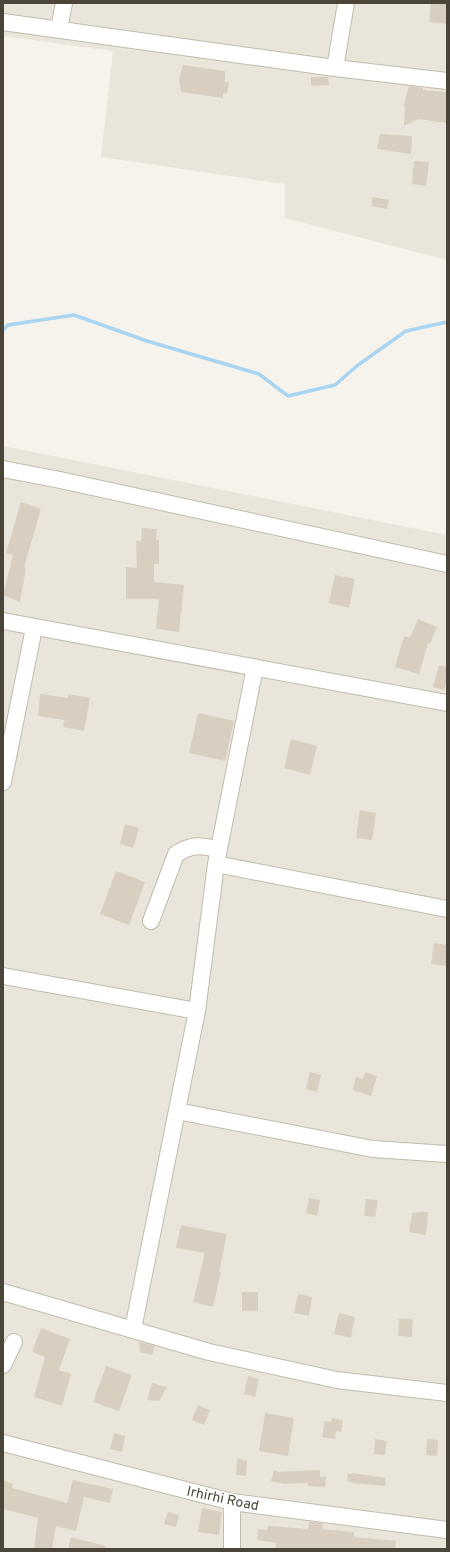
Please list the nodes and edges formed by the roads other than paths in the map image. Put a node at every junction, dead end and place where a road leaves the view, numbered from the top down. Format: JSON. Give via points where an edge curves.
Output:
{"nodes":[{"id":1,"x":64,"y":3,"type":"edge"},
{"id":2,"x":346,"y":3,"type":"edge"},
{"id":3,"x":3,"y":22,"type":"edge"},
{"id":4,"x":59,"y":29,"type":"junction"},
{"id":5,"x":335,"y":68,"type":"junction"},
{"id":6,"x":447,"y":82,"type":"edge"},
{"id":7,"x":3,"y":469,"type":"edge"},
{"id":8,"x":447,"y":564,"type":"edge"},
{"id":9,"x":3,"y":621,"type":"edge"},
{"id":10,"x":34,"y":628,"type":"junction"},
{"id":11,"x":255,"y":667,"type":"junction"},
{"id":12,"x":447,"y":703,"type":"edge"},
{"id":13,"x":3,"y":782,"type":"edge"},
{"id":14,"x":217,"y":857,"type":"junction"},
{"id":15,"x":447,"y":910,"type":"edge"},
{"id":16,"x":151,"y":921,"type":"dead end"},
{"id":17,"x":3,"y":976,"type":"edge"},
{"id":18,"x":197,"y":1011,"type":"junction"},
{"id":19,"x":177,"y":1111,"type":"junction"},
{"id":20,"x":447,"y":1154,"type":"edge"},
{"id":21,"x":3,"y":1292,"type":"edge"},
{"id":22,"x":133,"y":1329,"type":"junction"},
{"id":23,"x":14,"y":1342,"type":"dead end"},
{"id":24,"x":3,"y":1365,"type":"edge"},
{"id":25,"x":447,"y":1393,"type":"edge"},
{"id":26,"x":3,"y":1443,"type":"edge"},
{"id":27,"x":232,"y":1502,"type":"junction"},
{"id":28,"x":447,"y":1530,"type":"edge"},
{"id":29,"x":232,"y":1549,"type":"edge"}],
"edges":[{"from":1,"to":4,"type":"street"},
{"from":2,"to":5,"type":"street"},
{"from":3,"to":4,"type":"street"},
{"from":4,"to":5,"type":"street"},
{"from":5,"to":6,"type":"street"},
{"from":7,"to":8,"type":"street"},
{"from":9,"to":10,"type":"street"},
{"from":10,"to":11,"type":"street"},
{"from":10,"to":13,"type":"street"},
{"from":11,"to":12,"type":"street"},
{"from":11,"to":14,"type":"street"},
{"from":14,"to":15,"type":"street"},
{"from":14,"to":16,"type":"street","via":[[198,846],[191,846],[176,854]]},
{"from":14,"to":18,"type":"street"},
{"from":17,"to":18,"type":"street"},
{"from":18,"to":19,"type":"street"},
{"from":19,"to":20,"type":"street","via":[[372,1149]]},
{"from":19,"to":22,"type":"street"},
{"from":21,"to":22,"type":"street"},
{"from":22,"to":25,"type":"street","via":[[209,1352],[337,1380]]},
{"from":23,"to":24,"type":"street"},
{"from":26,"to":27,"type":"street","name":"Irhirhi Road"},
{"from":27,"to":28,"type":"street","name":"Irhirhi Road"},
{"from":27,"to":29,"type":"street"}]}
